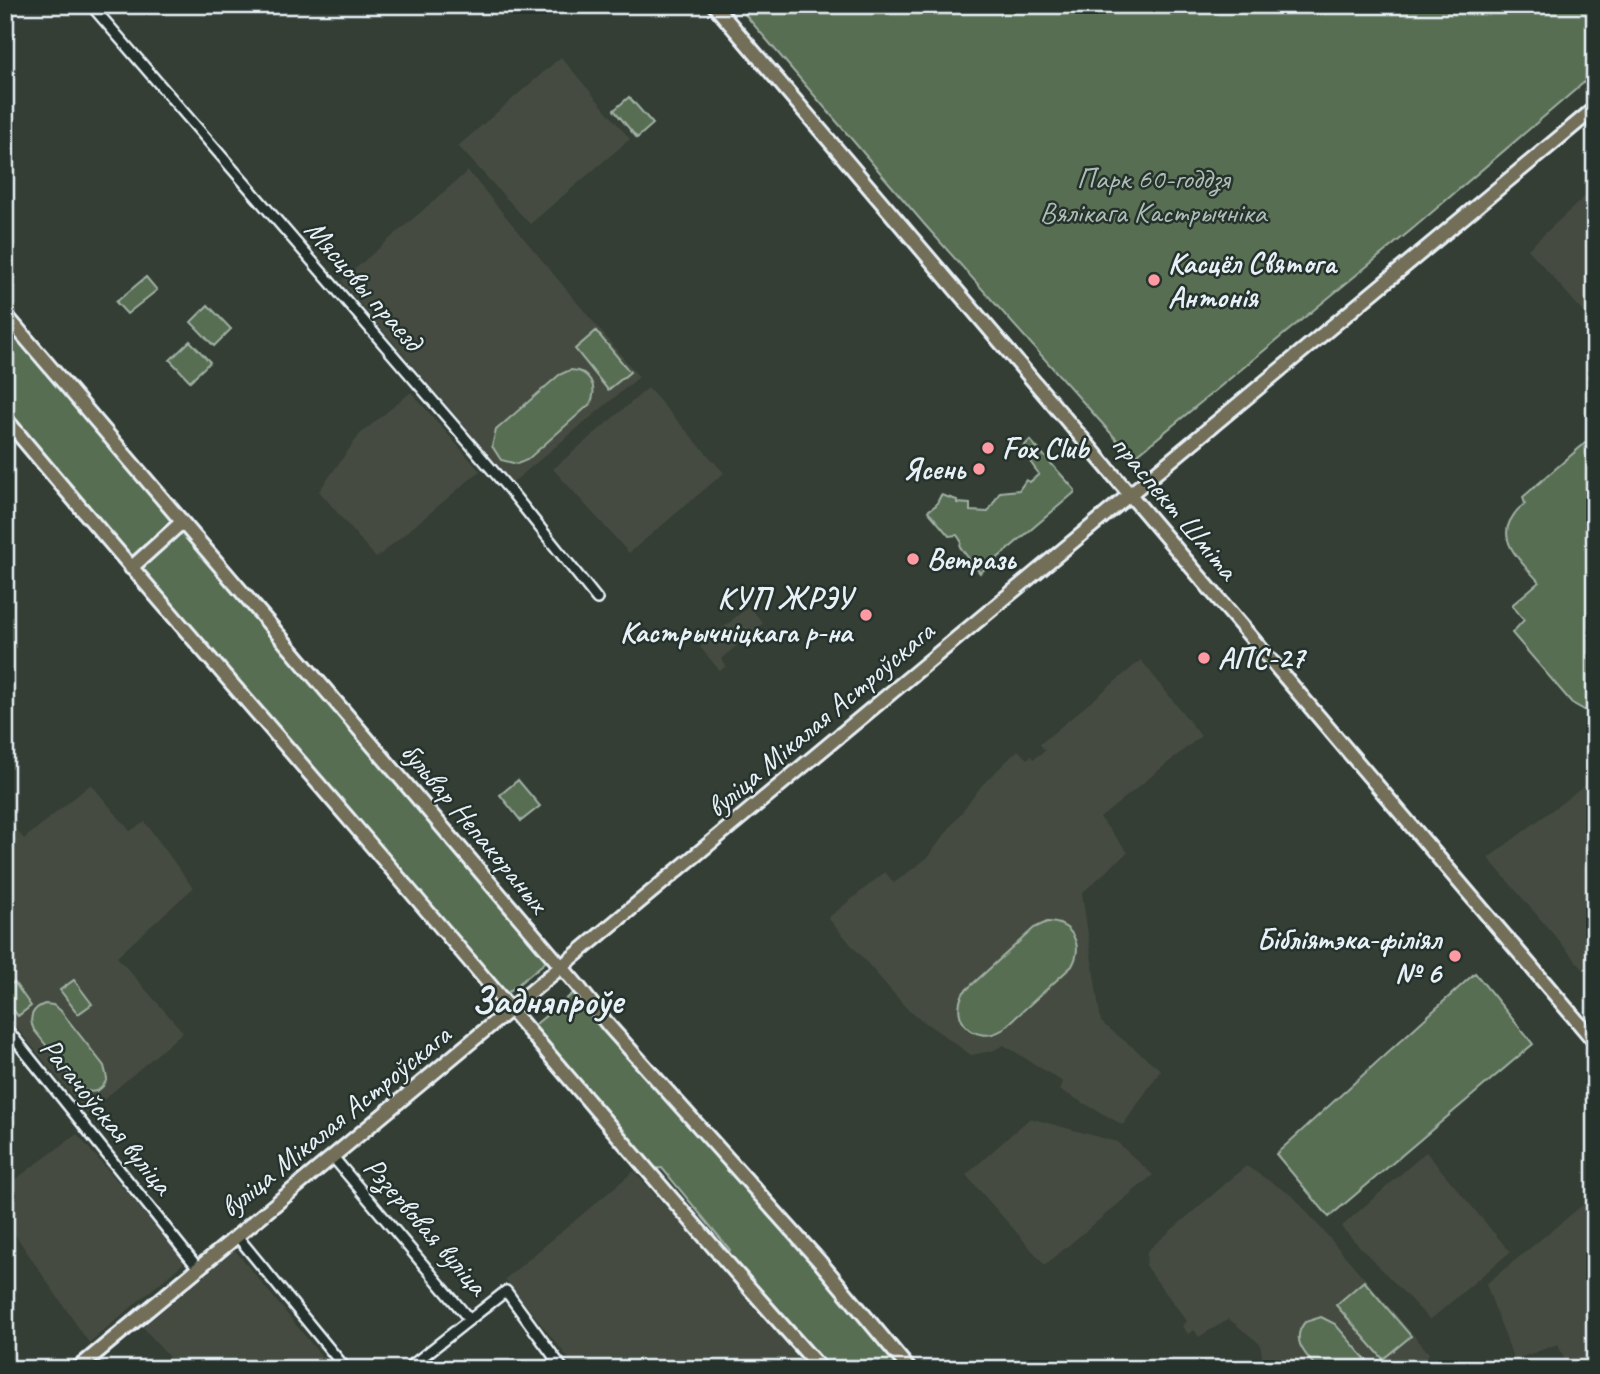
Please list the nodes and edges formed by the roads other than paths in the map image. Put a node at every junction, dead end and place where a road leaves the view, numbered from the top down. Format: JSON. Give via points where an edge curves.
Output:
{"nodes":[{"id":1,"x":90,"y":5,"type":"edge"},
{"id":2,"x":714,"y":5,"type":"edge"},
{"id":3,"x":1595,"y":108,"type":"edge"},
{"id":4,"x":5,"y":314,"type":"edge"},
{"id":5,"x":5,"y":418,"type":"edge"},
{"id":6,"x":1130,"y":495,"type":"junction"},
{"id":7,"x":182,"y":522,"type":"junction"},
{"id":8,"x":131,"y":568,"type":"junction"},
{"id":9,"x":597,"y":600,"type":"dead end"},
{"id":10,"x":562,"y":968,"type":"junction"},
{"id":11,"x":510,"y":1010,"type":"junction"},
{"id":12,"x":5,"y":1027,"type":"edge"},
{"id":13,"x":1595,"y":1042,"type":"edge"},
{"id":14,"x":333,"y":1157,"type":"junction"},
{"id":15,"x":237,"y":1236,"type":"junction"},
{"id":16,"x":198,"y":1268,"type":"junction"},
{"id":17,"x":469,"y":1319,"type":"junction"},
{"id":18,"x":560,"y":1365,"type":"edge"},
{"id":19,"x":77,"y":1369,"type":"edge"},
{"id":20,"x":346,"y":1369,"type":"edge"},
{"id":21,"x":407,"y":1369,"type":"edge"},
{"id":22,"x":545,"y":1369,"type":"edge"},
{"id":23,"x":821,"y":1369,"type":"edge"},
{"id":24,"x":909,"y":1369,"type":"edge"}],
"edges":[{"from":1,"to":9,"type":"street","name":"Мясцовы праезд","via":[[513,494]]},
{"from":2,"to":6,"type":"main road","name":"праспект Шміта"},
{"from":3,"to":6,"type":"main road","name":"вуліца Мікалая Астроўскага"},
{"from":4,"to":7,"type":"main road","name":"бульвар Непакораных"},
{"from":5,"to":8,"type":"main road"},
{"from":6,"to":10,"type":"main road","name":"вуліца Мікалая Астроўскага"},
{"from":6,"to":13,"type":"main road","name":"праспект Шміта"},
{"from":7,"to":8,"type":"main road"},
{"from":7,"to":10,"type":"main road","name":"бульвар Непакораных"},
{"from":8,"to":11,"type":"main road"},
{"from":10,"to":11,"type":"main road","name":"вуліца Мікалая Астроўскага"},
{"from":10,"to":24,"type":"main road","name":"бульвар Непакораных"},
{"from":11,"to":14,"type":"main road","name":"вуліца Мікалая Астроўскага"},
{"from":11,"to":23,"type":"main road"},
{"from":12,"to":16,"type":"street","name":"Рагачоўская вуліца"},
{"from":14,"to":15,"type":"main road","name":"вуліца Мікалая Астроўскага"},
{"from":14,"to":17,"type":"street","name":"Рэзервовая вуліца"},
{"from":15,"to":16,"type":"main road","name":"вуліца Мікалая Астроўскага"},
{"from":15,"to":20,"type":"street"},
{"from":16,"to":19,"type":"main road","name":"вуліца Мікалая Астроўскага"},
{"from":17,"to":18,"type":"street","name":"Рэзервовая вуліца","via":[[506,1291]]},
{"from":17,"to":21,"type":"street"},
{"from":18,"to":22,"type":"street"}]}
